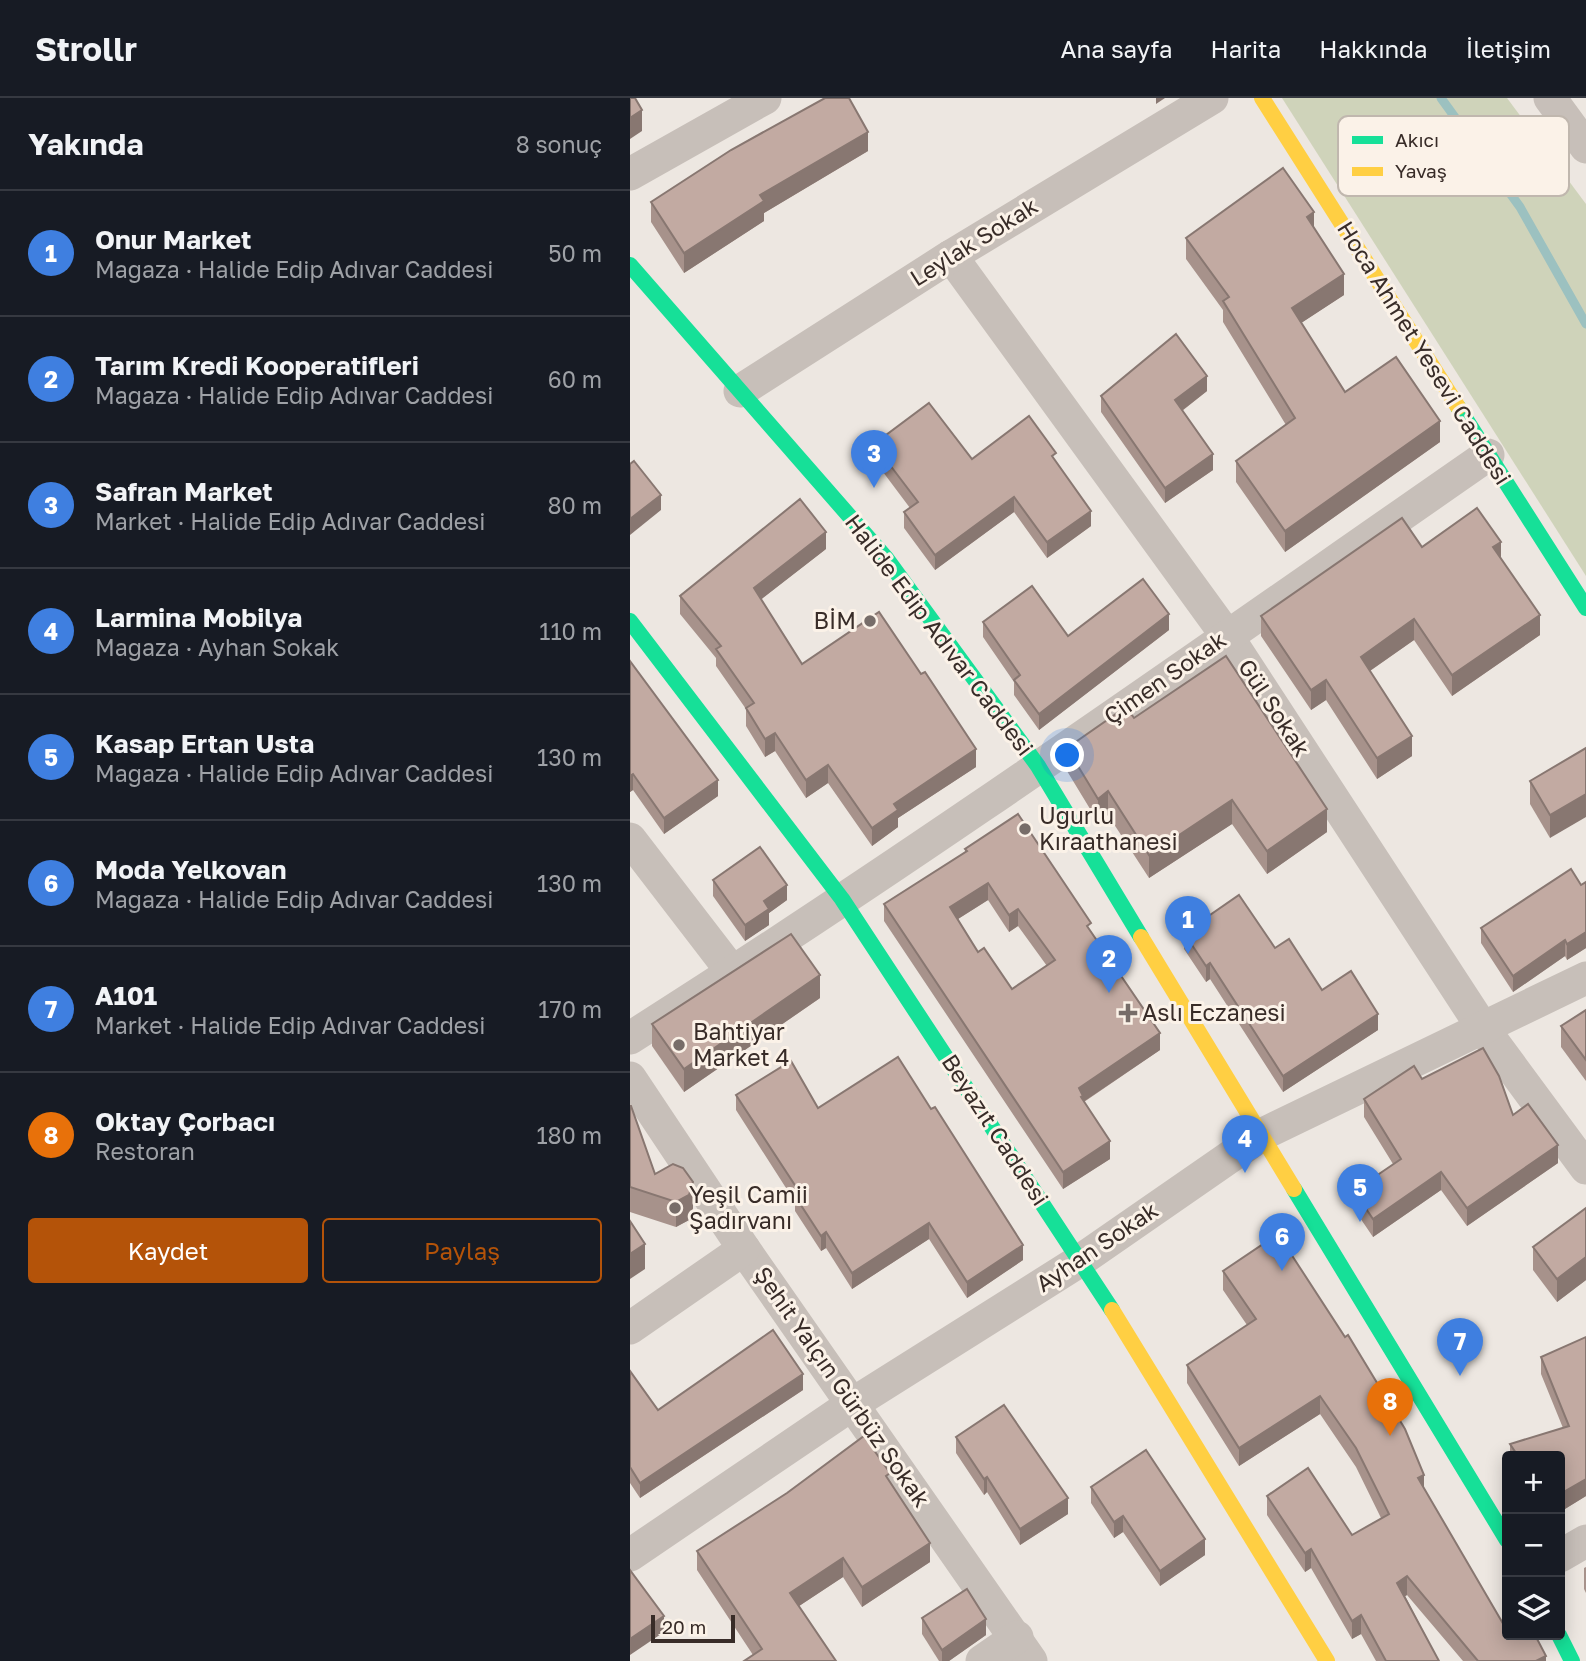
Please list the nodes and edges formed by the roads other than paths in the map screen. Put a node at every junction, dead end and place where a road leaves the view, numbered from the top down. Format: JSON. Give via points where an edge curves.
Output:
{"nodes":[{"id":1,"x":1212,"y":98,"type":"edge"},
{"id":2,"x":1262,"y":98,"type":"edge"},
{"id":3,"x":760,"y":99,"type":"edge"},
{"id":4,"x":1567,"y":105,"type":"edge"},
{"id":5,"x":1586,"y":147,"type":"edge"},
{"id":6,"x":630,"y":174,"type":"edge"},
{"id":7,"x":951,"y":256,"type":"junction"},
{"id":8,"x":630,"y":265,"type":"edge"},
{"id":9,"x":740,"y":391,"type":"junction"},
{"id":10,"x":1488,"y":455,"type":"junction"},
{"id":11,"x":1586,"y":608,"type":"edge"},
{"id":12,"x":630,"y":621,"type":"edge"},
{"id":13,"x":1227,"y":636,"type":"junction"},
{"id":14,"x":1038,"y":766,"type":"junction"},
{"id":15,"x":630,"y":839,"type":"edge"},
{"id":16,"x":842,"y":899,"type":"junction"},
{"id":17,"x":733,"y":972,"type":"junction"},
{"id":18,"x":1586,"y":978,"type":"edge"},
{"id":19,"x":1482,"y":1027,"type":"junction"},
{"id":20,"x":630,"y":1038,"type":"edge"},
{"id":21,"x":630,"y":1078,"type":"edge"},
{"id":22,"x":1263,"y":1134,"type":"junction"},
{"id":23,"x":1586,"y":1168,"type":"edge"},
{"id":24,"x":744,"y":1249,"type":"junction"},
{"id":25,"x":1081,"y":1260,"type":"junction"},
{"id":26,"x":630,"y":1328,"type":"edge"},
{"id":27,"x":854,"y":1403,"type":"junction"},
{"id":28,"x":1502,"y":1532,"type":"edge"},
{"id":29,"x":1586,"y":1541,"type":"edge"},
{"id":30,"x":1565,"y":1553,"type":"edge"},
{"id":31,"x":630,"y":1555,"type":"edge"},
{"id":32,"x":1562,"y":1640,"type":"edge"},
{"id":33,"x":1024,"y":1649,"type":"edge"},
{"id":34,"x":982,"y":1661,"type":"edge"},
{"id":35,"x":1327,"y":1661,"type":"edge"},
{"id":36,"x":1572,"y":1661,"type":"edge"}],
"edges":[{"from":1,"to":7,"type":"street","name":"Leylak Sokak"},
{"from":2,"to":10,"type":"street","name":"Hoca Ahmet Yesevi Caddesi"},
{"from":3,"to":6,"type":"street"},
{"from":4,"to":5,"type":"street"},
{"from":7,"to":9,"type":"street","name":"Leylak Sokak"},
{"from":7,"to":13,"type":"street","name":"Gül Sokak"},
{"from":8,"to":9,"type":"street","name":"Halide Edip Adıvar Caddesi"},
{"from":9,"to":14,"type":"street","name":"Halide Edip Adıvar Caddesi","via":[[886,558]]},
{"from":10,"to":11,"type":"street","name":"Hoca Ahmet Yesevi Caddesi"},
{"from":10,"to":13,"type":"street","name":"Çimen Sokak"},
{"from":12,"to":16,"type":"street","name":"Beyazıt Caddesi"},
{"from":13,"to":14,"type":"street","name":"Çimen Sokak"},
{"from":13,"to":19,"type":"street","name":"Gül Sokak"},
{"from":14,"to":16,"type":"street","name":"Çimen Sokak"},
{"from":14,"to":22,"type":"street","name":"Halide Edip Adıvar Caddesi"},
{"from":15,"to":17,"type":"street"},
{"from":16,"to":17,"type":"street","name":"Çimen Sokak"},
{"from":16,"to":25,"type":"street","name":"Beyazıt Caddesi"},
{"from":17,"to":20,"type":"street","name":"Çimen Sokak"},
{"from":18,"to":19,"type":"street","name":"Ayhan Sokak"},
{"from":19,"to":22,"type":"street","name":"Ayhan Sokak"},
{"from":19,"to":23,"type":"street","name":"Gül Sokak"},
{"from":21,"to":24,"type":"street","name":"Şehit Yalçın Gürbüz Sokak"},
{"from":22,"to":25,"type":"street","name":"Ayhan Sokak"},
{"from":22,"to":28,"type":"street","name":"Halide Edip Adıvar Caddesi"},
{"from":24,"to":26,"type":"street"},
{"from":24,"to":27,"type":"street","name":"Şehit Yalçın Gürbüz Sokak"},
{"from":25,"to":27,"type":"street","name":"Ayhan Sokak"},
{"from":25,"to":35,"type":"street","name":"Beyazıt Caddesi"},
{"from":27,"to":31,"type":"street","name":"Ayhan Sokak"},
{"from":27,"to":33,"type":"street","name":"Şehit Yalçın Gürbüz Sokak"},
{"from":29,"to":30,"type":"street"},
{"from":32,"to":36,"type":"street"},
{"from":33,"to":34,"type":"street"}]}
